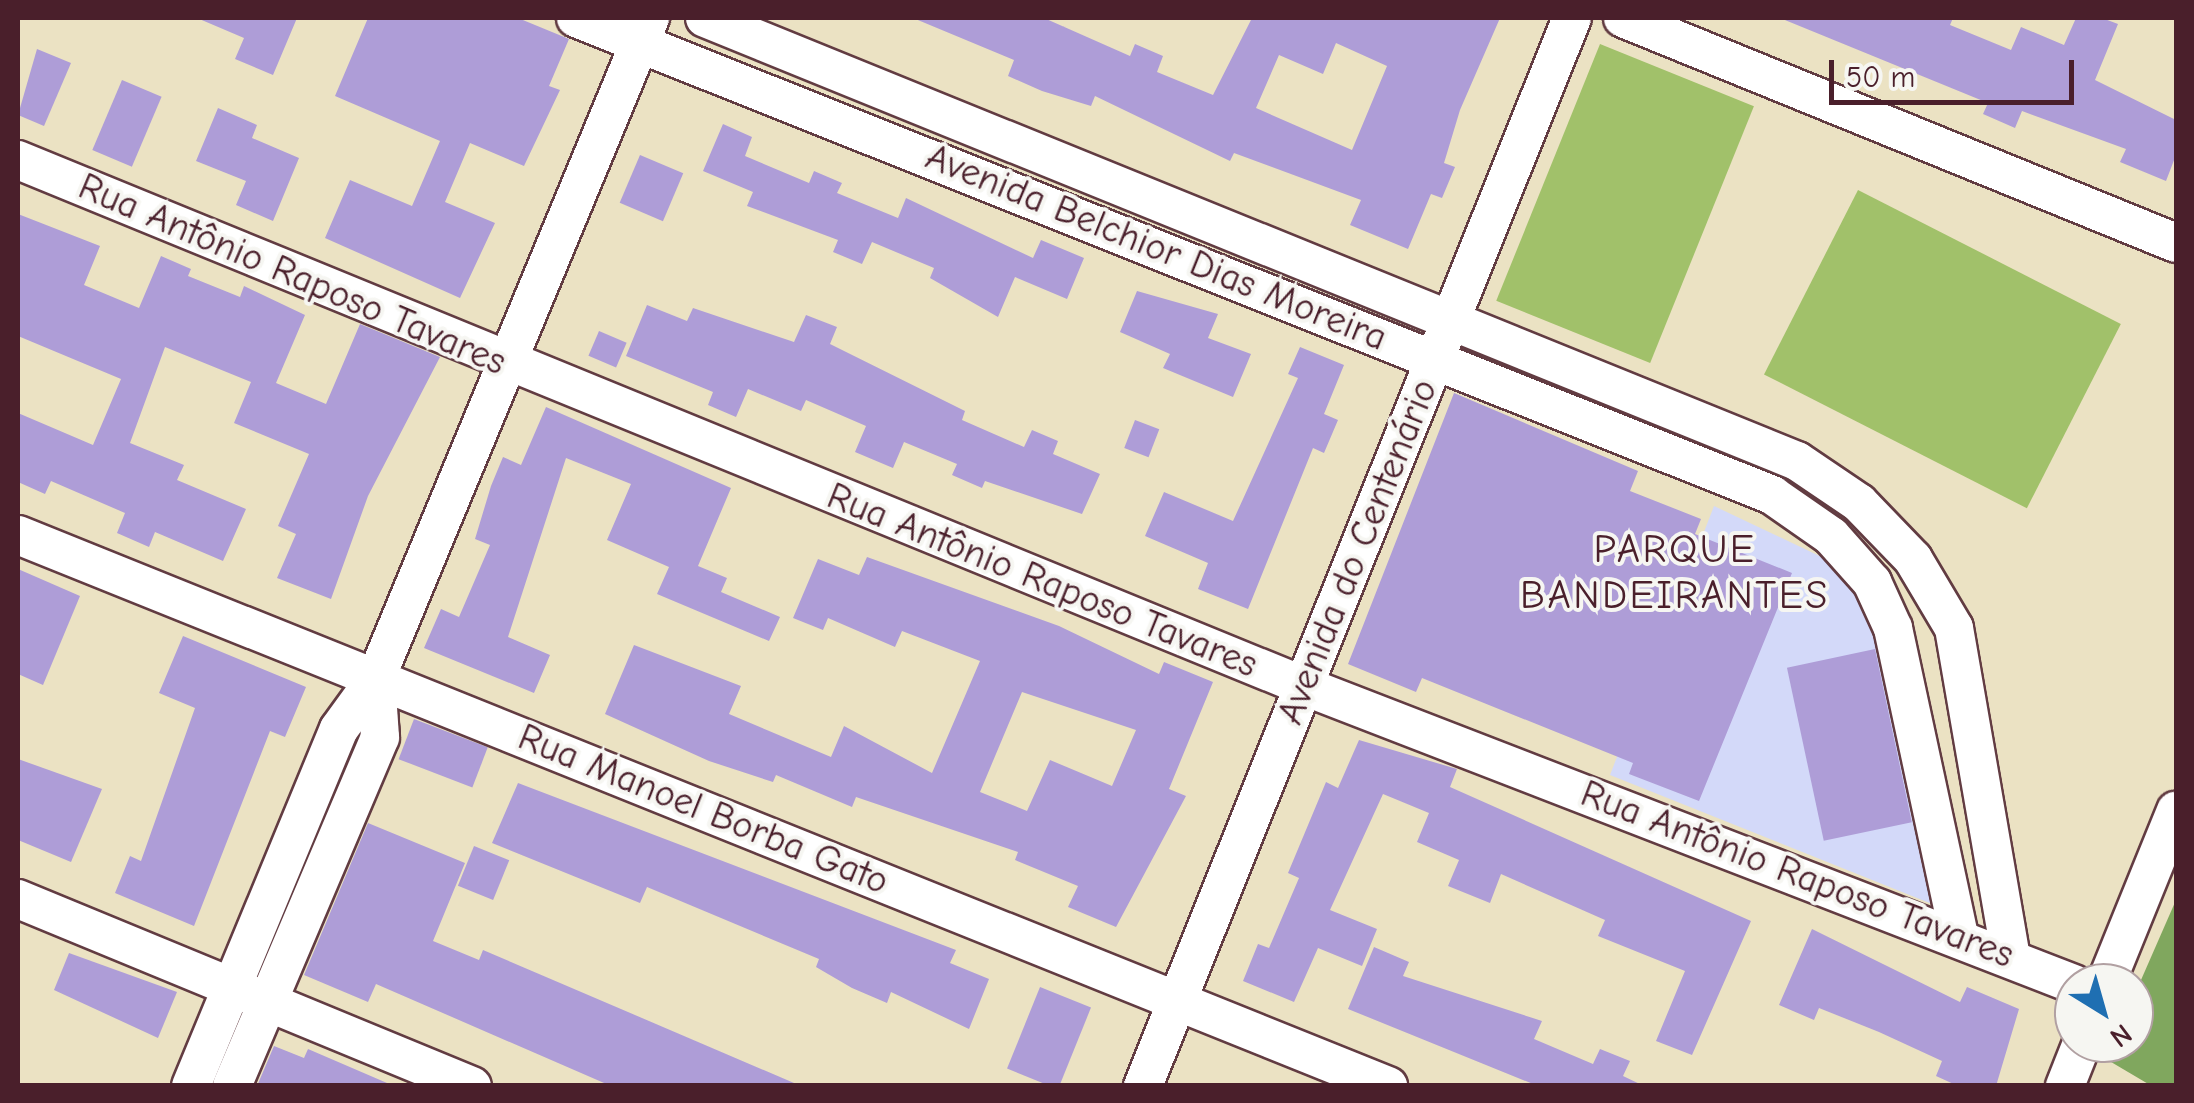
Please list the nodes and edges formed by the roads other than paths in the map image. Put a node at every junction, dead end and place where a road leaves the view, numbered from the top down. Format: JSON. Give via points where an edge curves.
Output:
{"nodes":[{"id":1,"x":576,"y":18,"type":"edge"},
{"id":2,"x":705,"y":18,"type":"edge"},
{"id":3,"x":1572,"y":18,"type":"edge"},
{"id":4,"x":1623,"y":18,"type":"edge"},
{"id":5,"x":645,"y":31,"type":"edge"},
{"id":6,"x":18,"y":160,"type":"edge"},
{"id":7,"x":2176,"y":243,"type":"edge"},
{"id":8,"x":1450,"y":320,"type":"junction"},
{"id":9,"x":1435,"y":358,"type":"junction"},
{"id":10,"x":508,"y":366,"type":"junction"},
{"id":11,"x":18,"y":535,"type":"edge"},
{"id":12,"x":376,"y":678,"type":"junction"},
{"id":13,"x":1304,"y":686,"type":"junction"},
{"id":14,"x":2176,"y":812,"type":"edge"},
{"id":15,"x":18,"y":898,"type":"edge"},
{"id":16,"x":1959,"y":937,"type":"junction"},
{"id":17,"x":2011,"y":957,"type":"junction"},
{"id":18,"x":2114,"y":963,"type":"edge"},
{"id":19,"x":2054,"y":975,"type":"edge"},
{"id":20,"x":232,"y":986,"type":"junction"},
{"id":21,"x":1177,"y":1001,"type":"junction"},
{"id":22,"x":269,"y":1002,"type":"junction"},
{"id":23,"x":191,"y":1086,"type":"edge"},
{"id":24,"x":232,"y":1086,"type":"edge"},
{"id":25,"x":472,"y":1086,"type":"edge"},
{"id":26,"x":1143,"y":1086,"type":"edge"},
{"id":27,"x":1388,"y":1086,"type":"edge"}],
"edges":[{"from":1,"to":5,"type":"street","name":"Avenida Belchior Dias Moreira"},
{"from":2,"to":8,"type":"street","name":"Avenida Belchior Dias Moreira"},
{"from":3,"to":8,"type":"street","name":"Avenida do Centenário"},
{"from":4,"to":7,"type":"street"},
{"from":5,"to":9,"type":"street","name":"Avenida Belchior Dias Moreira"},
{"from":5,"to":10,"type":"street"},
{"from":6,"to":10,"type":"street","name":"Rua Antônio Raposo Tavares"},
{"from":8,"to":9,"type":"street","name":"Avenida do Centenário"},
{"from":8,"to":17,"type":"street","name":"Avenida Belchior Dias Moreira","via":[[1797,462],[1859,503],[1912,559],[1954,628]]},
{"from":9,"to":13,"type":"street","name":"Avenida do Centenário"},
{"from":9,"to":16,"type":"street","name":"Avenida Belchior Dias Moreira","via":[[1772,494],[1841,548],[1872,582],[1893,628]]},
{"from":10,"to":12,"type":"street"},
{"from":10,"to":13,"type":"street","name":"Rua Antônio Raposo Tavares"},
{"from":11,"to":12,"type":"street","name":"Rua Manoel Borba Gato"},
{"from":12,"to":20,"type":"street","via":[[339,729]]},
{"from":12,"to":21,"type":"street","name":"Rua Manoel Borba Gato"},
{"from":12,"to":22,"type":"street","via":[[380,737]]},
{"from":13,"to":16,"type":"street","name":"Rua Antônio Raposo Tavares"},
{"from":13,"to":21,"type":"street","name":"Avenida do Centenário"},
{"from":14,"to":18,"type":"street"},
{"from":15,"to":20,"type":"street"},
{"from":16,"to":17,"type":"street","name":"Rua Antônio Raposo Tavares"},
{"from":17,"to":19,"type":"street","name":"Rua Antônio Raposo Tavares"},
{"from":20,"to":22,"type":"street"},
{"from":20,"to":23,"type":"street"},
{"from":21,"to":26,"type":"street","name":"Avenida do Centenário"},
{"from":21,"to":27,"type":"street","name":"Rua Manoel Borba Gato"},
{"from":22,"to":24,"type":"street"},
{"from":22,"to":25,"type":"street"}]}
